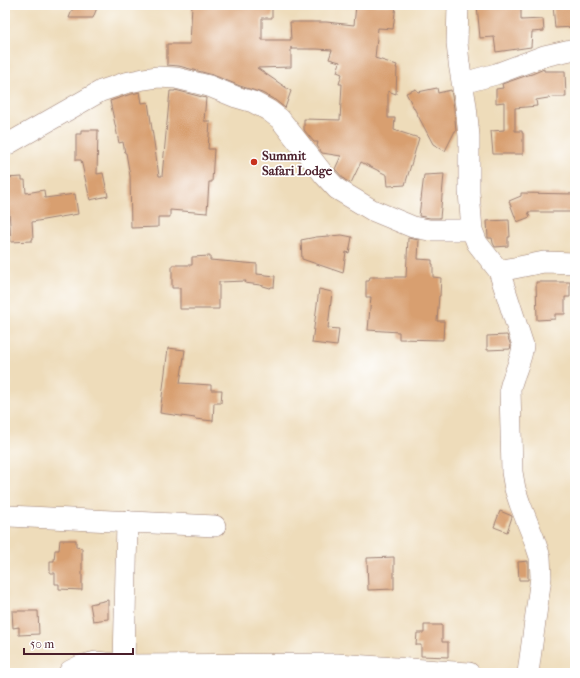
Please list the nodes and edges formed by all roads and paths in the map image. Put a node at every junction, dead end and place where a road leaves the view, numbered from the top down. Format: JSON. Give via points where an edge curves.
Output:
{"nodes":[{"id":1,"x":458,"y":5,"type":"edge"},
{"id":2,"x":575,"y":49,"type":"edge"},
{"id":3,"x":462,"y":83,"type":"junction"},
{"id":4,"x":5,"y":145,"type":"edge"},
{"id":5,"x":472,"y":230,"type":"junction"},
{"id":6,"x":575,"y":263,"type":"edge"},
{"id":7,"x":499,"y":271,"type":"junction"},
{"id":8,"x":9,"y":516,"type":"dead end"},
{"id":9,"x":127,"y":521,"type":"junction"},
{"id":10,"x":215,"y":526,"type":"dead end"},
{"id":11,"x":124,"y":665,"type":"junction"},
{"id":12,"x":69,"y":673,"type":"edge"},
{"id":13,"x":469,"y":673,"type":"edge"},
{"id":14,"x":528,"y":673,"type":"edge"}],
"edges":[{"from":1,"to":3,"type":"street","via":[[457,43]]},
{"from":2,"to":3,"type":"street","via":[[544,56],[496,74]]},
{"from":3,"to":5,"type":"street","via":[[469,136],[468,192]]},
{"from":4,"to":5,"type":"street","via":[[101,91],[144,79],[176,78],[209,86],[268,110],[280,119],[337,189],[372,210],[414,227],[430,230]]},
{"from":5,"to":7,"type":"street","via":[[477,243]]},
{"from":6,"to":7,"type":"street","via":[[544,262]]},
{"from":7,"to":14,"type":"street","via":[[523,344],[522,356],[510,389],[512,472],[515,489],[540,558],[541,577]]},
{"from":8,"to":9,"type":"street"},
{"from":9,"to":10,"type":"street"},
{"from":9,"to":11,"type":"street"},
{"from":11,"to":12,"type":"street","via":[[96,662],[80,666]]},
{"from":11,"to":13,"type":"street","via":[[337,664]]}]}
